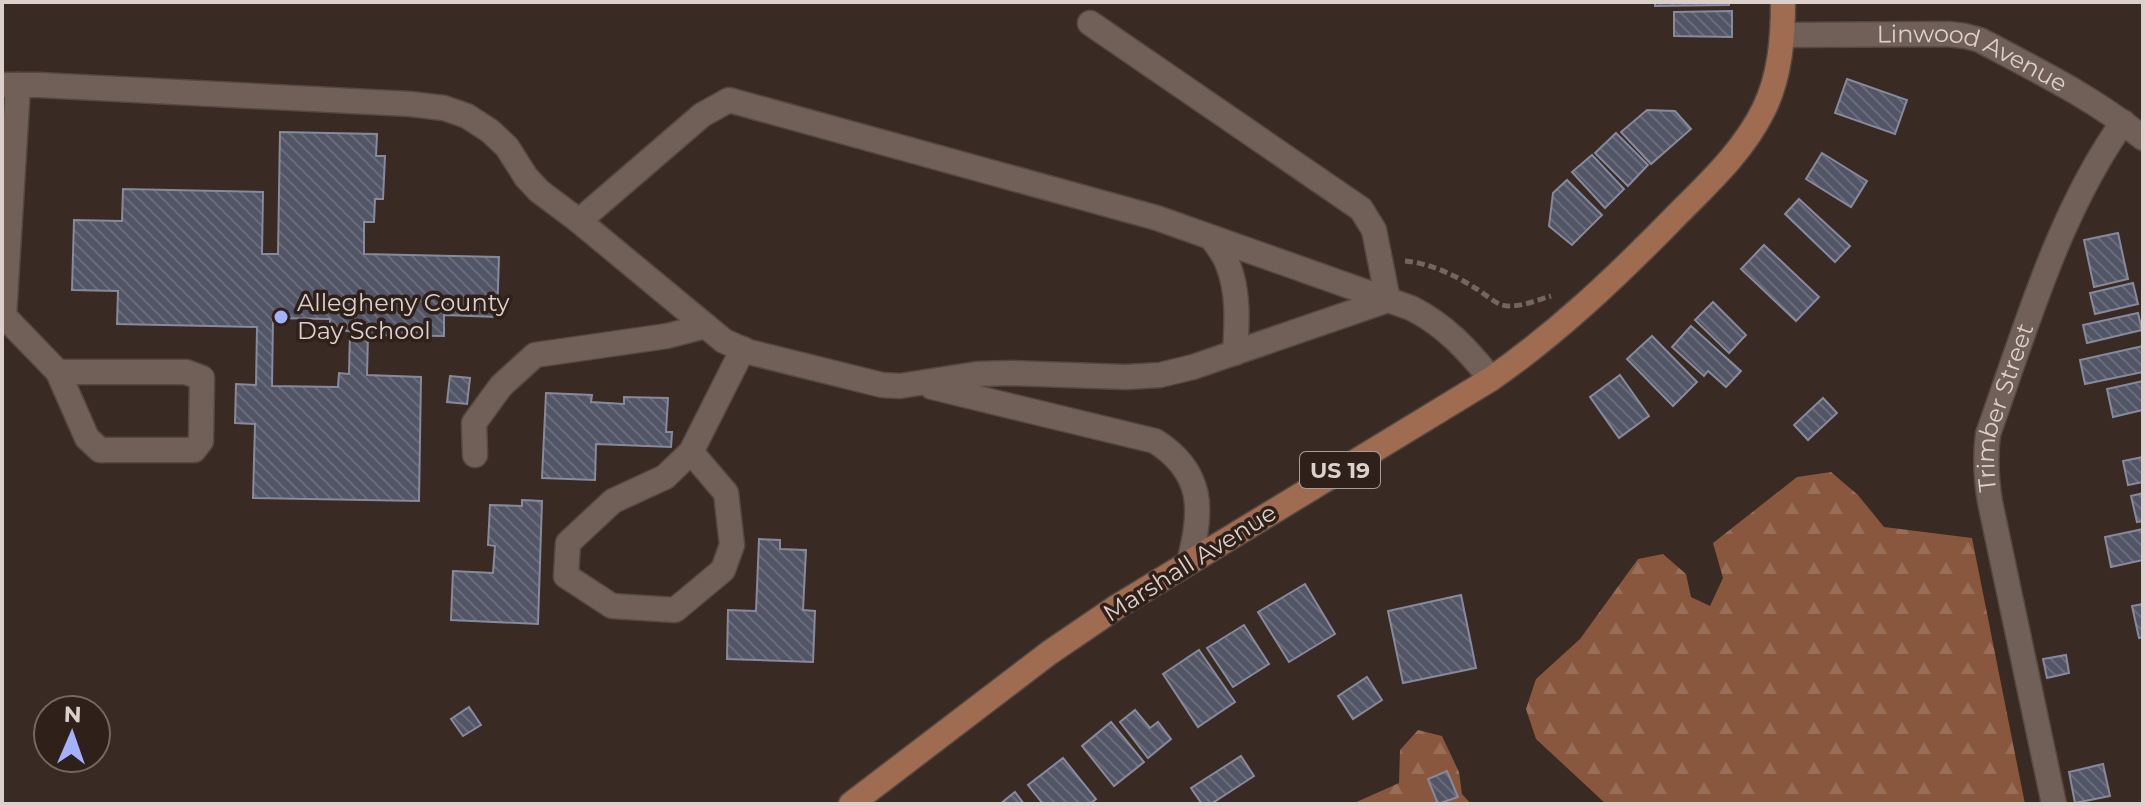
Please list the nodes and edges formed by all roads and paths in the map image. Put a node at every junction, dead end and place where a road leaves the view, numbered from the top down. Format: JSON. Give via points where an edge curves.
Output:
{"nodes":[{"id":1,"x":1783,"y":2,"type":"edge"},
{"id":2,"x":1090,"y":23,"type":"dead end"},
{"id":3,"x":1783,"y":35,"type":"junction"},
{"id":4,"x":10,"y":85,"type":"edge"},
{"id":5,"x":2123,"y":122,"type":"junction"},
{"id":6,"x":2143,"y":138,"type":"edge"},
{"id":7,"x":579,"y":221,"type":"junction"},
{"id":8,"x":1212,"y":238,"type":"junction"},
{"id":9,"x":1380,"y":263,"type":"junction"},
{"id":10,"x":1555,"y":295,"type":"dead end"},
{"id":11,"x":1388,"y":300,"type":"junction"},
{"id":12,"x":3,"y":317,"type":"edge"},
{"id":13,"x":706,"y":326,"type":"junction"},
{"id":14,"x":743,"y":349,"type":"junction"},
{"id":15,"x":1235,"y":353,"type":"junction"},
{"id":16,"x":58,"y":372,"type":"junction"},
{"id":17,"x":1491,"y":379,"type":"junction"},
{"id":18,"x":918,"y":383,"type":"junction"},
{"id":19,"x":691,"y":452,"type":"junction"},
{"id":20,"x":475,"y":455,"type":"dead end"},
{"id":21,"x":1189,"y":562,"type":"junction"},
{"id":22,"x":851,"y":804,"type":"edge"},
{"id":23,"x":2054,"y":804,"type":"edge"}],
"edges":[{"from":1,"to":3,"type":"main road","name":"Marshall Avenue","number":"US 19"},
{"from":2,"to":9,"type":"street","via":[[1361,209],[1374,230]]},
{"from":3,"to":5,"type":"street","name":"Linwood Avenue","via":[[1965,36],[2082,94]]},
{"from":3,"to":17,"type":"main road","name":"Marshall Avenue","number":"US 19","via":[[1764,108],[1733,156],[1583,308]]},
{"from":4,"to":7,"type":"street","via":[[444,108],[490,131],[532,184]]},
{"from":4,"to":12,"type":"street"},
{"from":5,"to":6,"type":"street","name":"Linwood Avenue"},
{"from":5,"to":23,"type":"street","name":"Trimber Street","via":[[2100,155],[2056,247],[1986,450],[1990,502]]},
{"from":7,"to":8,"type":"street","via":[[702,115],[729,100],[1157,218]]},
{"from":7,"to":13,"type":"street"},
{"from":8,"to":11,"type":"street"},
{"from":8,"to":15,"type":"street","via":[[1228,265],[1235,294]]},
{"from":9,"to":10,"type":"path","via":[[1423,264],[1500,304]]},
{"from":9,"to":11,"type":"street"},
{"from":11,"to":15,"type":"street"},
{"from":11,"to":17,"type":"street","via":[[1444,328]]},
{"from":12,"to":16,"type":"street"},
{"from":13,"to":14,"type":"street"},
{"from":13,"to":20,"type":"street","via":[[535,355],[501,386],[474,423]]},
{"from":14,"to":18,"type":"street","via":[[882,385]]},
{"from":14,"to":19,"type":"street"},
{"from":15,"to":18,"type":"street","via":[[1160,375],[977,374]]},
{"from":16,"to":16,"type":"street","via":[[186,372],[202,378],[201,441],[194,450],[100,450],[87,438]]},
{"from":17,"to":21,"type":"main road","name":"Marshall Avenue","number":"US 19"},
{"from":18,"to":21,"type":"street","via":[[1155,441],[1185,467],[1196,491],[1197,533]]},
{"from":19,"to":19,"type":"street","via":[[665,477],[613,501],[568,543],[566,576],[612,606],[675,610],[723,570],[732,545],[726,493]]},
{"from":21,"to":22,"type":"main road","name":"Marshall Avenue","number":"US 19","via":[[1049,653]]}]}
